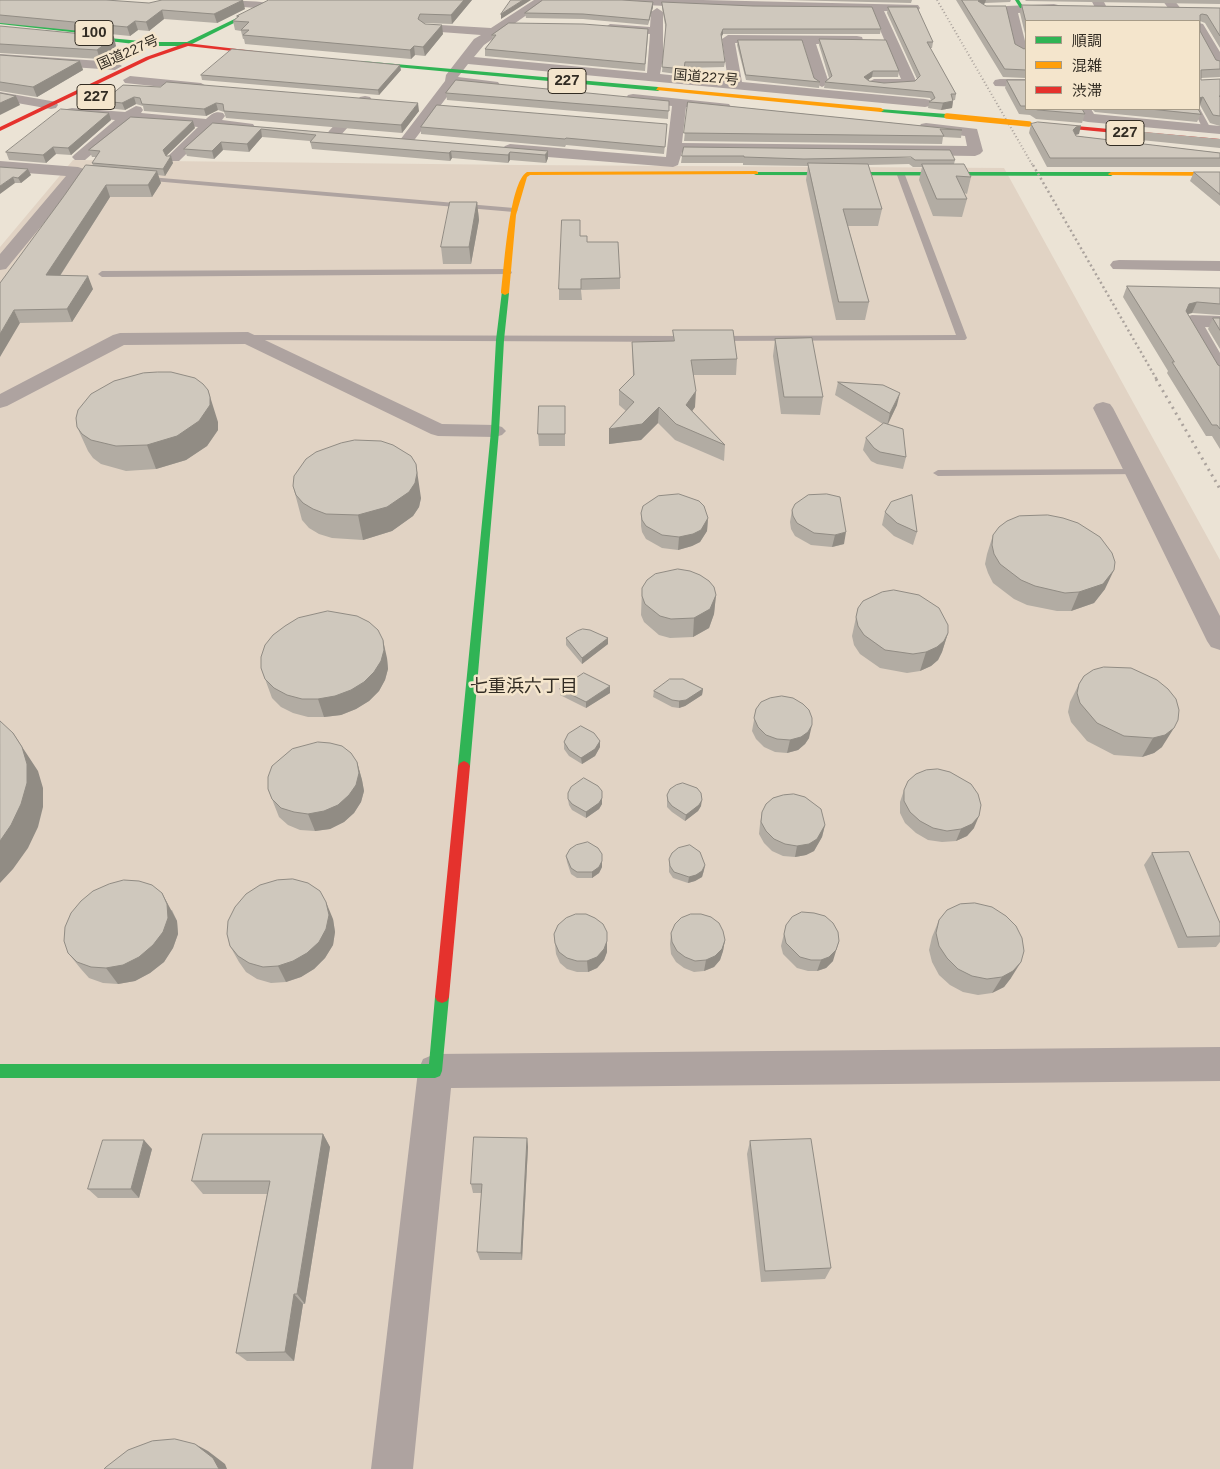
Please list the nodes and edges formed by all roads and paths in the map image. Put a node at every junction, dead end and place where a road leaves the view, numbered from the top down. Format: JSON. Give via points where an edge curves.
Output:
{"nodes":[{"id":1,"x":207,"y":0,"type":"edge"},
{"id":2,"x":542,"y":0,"type":"edge"},
{"id":3,"x":623,"y":0,"type":"edge"},
{"id":4,"x":657,"y":2,"type":"junction"},
{"id":5,"x":699,"y":2,"type":"edge"},
{"id":6,"x":273,"y":3,"type":"edge"},
{"id":7,"x":778,"y":3,"type":"edge"},
{"id":8,"x":855,"y":4,"type":"edge"},
{"id":9,"x":1099,"y":4,"type":"edge"},
{"id":10,"x":1172,"y":5,"type":"edge"},
{"id":11,"x":1013,"y":6,"type":"edge"},
{"id":12,"x":876,"y":7,"type":"junction"},
{"id":13,"x":914,"y":8,"type":"edge"},
{"id":14,"x":1050,"y":8,"type":"junction"},
{"id":15,"x":1067,"y":8,"type":"edge"},
{"id":16,"x":1084,"y":8,"type":"edge"},
{"id":17,"x":1115,"y":9,"type":"edge"},
{"id":18,"x":1158,"y":9,"type":"edge"},
{"id":19,"x":1194,"y":19,"type":"edge"},
{"id":20,"x":1054,"y":20,"type":"edge"},
{"id":21,"x":0,"y":22,"type":"edge"},
{"id":22,"x":506,"y":24,"type":"junction"},
{"id":23,"x":524,"y":24,"type":"edge"},
{"id":24,"x":600,"y":26,"type":"edge"},
{"id":25,"x":427,"y":27,"type":"edge"},
{"id":26,"x":0,"y":28,"type":"edge"},
{"id":27,"x":1200,"y":29,"type":"edge"},
{"id":28,"x":657,"y":30,"type":"junction"},
{"id":29,"x":494,"y":32,"type":"junction"},
{"id":30,"x":808,"y":39,"type":"junction"},
{"id":31,"x":880,"y":40,"type":"junction"},
{"id":32,"x":188,"y":44,"type":"junction"},
{"id":33,"x":1022,"y":51,"type":"edge"},
{"id":34,"x":284,"y":54,"type":"edge"},
{"id":35,"x":0,"y":58,"type":"edge"},
{"id":36,"x":351,"y":61,"type":"edge"},
{"id":37,"x":1220,"y":64,"type":"edge"},
{"id":38,"x":115,"y":66,"type":"dead end"},
{"id":39,"x":458,"y":70,"type":"junction"},
{"id":40,"x":652,"y":77,"type":"junction"},
{"id":41,"x":126,"y":83,"type":"joint"},
{"id":42,"x":1000,"y":83,"type":"dead end"},
{"id":43,"x":1025,"y":83,"type":"edge"},
{"id":44,"x":169,"y":84,"type":"junction"},
{"id":45,"x":822,"y":84,"type":"junction"},
{"id":46,"x":736,"y":85,"type":"junction"},
{"id":47,"x":760,"y":87,"type":"junction"},
{"id":48,"x":217,"y":88,"type":"edge"},
{"id":49,"x":0,"y":96,"type":"edge"},
{"id":50,"x":345,"y":98,"type":"edge"},
{"id":51,"x":86,"y":102,"type":"dead end"},
{"id":52,"x":413,"y":103,"type":"edge"},
{"id":53,"x":679,"y":103,"type":"junction"},
{"id":54,"x":925,"y":103,"type":"dead end"},
{"id":55,"x":231,"y":104,"type":"edge"},
{"id":56,"x":434,"y":105,"type":"junction"},
{"id":57,"x":454,"y":108,"type":"edge"},
{"id":58,"x":59,"y":110,"type":"junction"},
{"id":59,"x":1084,"y":110,"type":"edge"},
{"id":60,"x":1166,"y":110,"type":"edge"},
{"id":61,"x":1198,"y":110,"type":"edge"},
{"id":62,"x":127,"y":117,"type":"junction"},
{"id":63,"x":210,"y":124,"type":"junction"},
{"id":64,"x":1173,"y":125,"type":"junction"},
{"id":65,"x":267,"y":128,"type":"edge"},
{"id":66,"x":0,"y":129,"type":"edge"},
{"id":67,"x":1214,"y":129,"type":"edge"},
{"id":68,"x":315,"y":132,"type":"edge"},
{"id":69,"x":825,"y":132,"type":"edge"},
{"id":70,"x":334,"y":134,"type":"junction"},
{"id":71,"x":352,"y":136,"type":"edge"},
{"id":72,"x":389,"y":138,"type":"edge"},
{"id":73,"x":407,"y":140,"type":"junction"},
{"id":74,"x":1079,"y":140,"type":"edge"},
{"id":75,"x":427,"y":142,"type":"edge"},
{"id":76,"x":1220,"y":142,"type":"edge"},
{"id":77,"x":496,"y":147,"type":"edge"},
{"id":78,"x":674,"y":147,"type":"junction"},
{"id":79,"x":829,"y":148,"type":"junction"},
{"id":80,"x":1220,"y":154,"type":"edge"},
{"id":81,"x":174,"y":158,"type":"dead end"},
{"id":82,"x":0,"y":166,"type":"edge"},
{"id":83,"x":82,"y":167,"type":"junction"},
{"id":84,"x":1220,"y":174,"type":"edge"},
{"id":85,"x":902,"y":175,"type":"junction"},
{"id":86,"x":128,"y":176,"type":"edge"},
{"id":87,"x":514,"y":210,"type":"junction"},
{"id":88,"x":0,"y":265,"type":"edge"},
{"id":89,"x":1119,"y":265,"type":"dead end"},
{"id":90,"x":1220,"y":266,"type":"edge"},
{"id":91,"x":508,"y":272,"type":"junction"},
{"id":92,"x":102,"y":274,"type":"dead end"},
{"id":93,"x":1220,"y":322,"type":"edge"},
{"id":94,"x":248,"y":338,"type":"junction"},
{"id":95,"x":500,"y":340,"type":"junction"},
{"id":96,"x":1220,"y":370,"type":"edge"},
{"id":97,"x":0,"y":402,"type":"edge"},
{"id":98,"x":1103,"y":408,"type":"dead end"},
{"id":99,"x":495,"y":431,"type":"junction"},
{"id":100,"x":1135,"y":472,"type":"junction"},
{"id":101,"x":938,"y":473,"type":"dead end"},
{"id":102,"x":1220,"y":641,"type":"edge"},
{"id":103,"x":1220,"y":1064,"type":"edge"},
{"id":104,"x":0,"y":1071,"type":"edge"},
{"id":105,"x":436,"y":1072,"type":"junction"},
{"id":106,"x":392,"y":1469,"type":"edge"}],
"edges":[{"from":1,"to":6,"type":"street"},
{"from":2,"to":22,"type":"street"},
{"from":3,"to":4,"type":"street"},
{"from":4,"to":5,"type":"street"},
{"from":4,"to":28,"type":"street"},
{"from":5,"to":7,"type":"street"},
{"from":6,"to":32,"type":"main road","number":"100"},
{"from":7,"to":8,"type":"street"},
{"from":8,"to":12,"type":"street"},
{"from":9,"to":16,"type":"street"},
{"from":9,"to":17,"type":"street"},
{"from":10,"to":18,"type":"street"},
{"from":10,"to":19,"type":"street"},
{"from":11,"to":14,"type":"street"},
{"from":11,"to":33,"type":"street"},
{"from":12,"to":13,"type":"street"},
{"from":12,"to":31,"type":"street"},
{"from":14,"to":15,"type":"street"},
{"from":14,"to":20,"type":"street"},
{"from":21,"to":32,"type":"main road","number":"100"},
{"from":22,"to":23,"type":"street"},
{"from":22,"to":29,"type":"street"},
{"from":24,"to":28,"type":"street"},
{"from":25,"to":29,"type":"street"},
{"from":26,"to":32,"type":"main road","number":"100","via":[[151,44]]},
{"from":27,"to":37,"type":"street"},
{"from":28,"to":40,"type":"street"},
{"from":29,"to":39,"type":"street","via":[[479,42]]},
{"from":30,"to":31,"type":"street"},
{"from":30,"to":45,"type":"street"},
{"from":30,"to":46,"type":"street","via":[[728,39]]},
{"from":31,"to":45,"type":"street","via":[[910,83]]},
{"from":32,"to":34,"type":"main road","name":"国道227号","number":"227"},
{"from":32,"to":41,"type":"main road","name":"国道227号","number":"227","via":[[172,59]]},
{"from":32,"to":58,"type":"main road","name":"国道227号","number":"227","via":[[148,58]]},
{"from":35,"to":38,"type":"street"},
{"from":36,"to":39,"type":"main road","name":"国道227号","number":"227"},
{"from":39,"to":40,"type":"street"},
{"from":39,"to":53,"type":"street"},
{"from":39,"to":56,"type":"street"},
{"from":39,"to":76,"type":"main road","name":"国道227号","number":"227","bridge":true},
{"from":40,"to":46,"type":"street"},
{"from":41,"to":44,"type":"street"},
{"from":42,"to":43,"type":"street"},
{"from":44,"to":48,"type":"street"},
{"from":44,"to":62,"type":"street"},
{"from":45,"to":47,"type":"street"},
{"from":46,"to":47,"type":"street"},
{"from":47,"to":54,"type":"street"},
{"from":49,"to":58,"type":"street"},
{"from":50,"to":70,"type":"street","via":[[370,100]]},
{"from":51,"to":58,"type":"main road","name":"国道227号","number":"227"},
{"from":52,"to":56,"type":"street"},
{"from":53,"to":78,"type":"street","via":[[671,126]]},
{"from":53,"to":79,"type":"street","via":[[972,132],[975,151]]},
{"from":55,"to":63,"type":"street"},
{"from":56,"to":57,"type":"street"},
{"from":56,"to":73,"type":"street"},
{"from":58,"to":62,"type":"street"},
{"from":58,"to":66,"type":"main road","name":"国道227号","number":"227"},
{"from":59,"to":64,"type":"street","via":[[1088,118]]},
{"from":60,"to":64,"type":"street"},
{"from":61,"to":67,"type":"lane"},
{"from":62,"to":63,"type":"street"},
{"from":62,"to":83,"type":"street"},
{"from":63,"to":65,"type":"street"},
{"from":63,"to":81,"type":"street"},
{"from":64,"to":67,"type":"street"},
{"from":68,"to":70,"type":"street"},
{"from":69,"to":79,"type":"street"},
{"from":70,"to":71,"type":"street"},
{"from":72,"to":73,"type":"street"},
{"from":73,"to":75,"type":"street"},
{"from":74,"to":80,"type":"street"},
{"from":77,"to":78,"type":"street","via":[[673,162]]},
{"from":78,"to":79,"type":"street"},
{"from":82,"to":83,"type":"street"},
{"from":83,"to":88,"type":"street"},
{"from":84,"to":85,"type":"main road"},
{"from":85,"to":87,"type":"main road","via":[[529,173],[524,176]]},
{"from":85,"to":95,"type":"lane","via":[[962,338]]},
{"from":86,"to":87,"type":"lane"},
{"from":87,"to":91,"type":"main road"},
{"from":89,"to":90,"type":"street"},
{"from":91,"to":92,"type":"lane"},
{"from":91,"to":95,"type":"main road"},
{"from":93,"to":96,"type":"street","via":[[1192,322]]},
{"from":94,"to":95,"type":"lane"},
{"from":94,"to":97,"type":"street","via":[[120,339]]},
{"from":94,"to":99,"type":"street","via":[[438,430]]},
{"from":95,"to":99,"type":"main road"},
{"from":98,"to":100,"type":"street"},
{"from":99,"to":105,"type":"main road"},
{"from":100,"to":101,"type":"lane"},
{"from":100,"to":102,"type":"street"},
{"from":103,"to":105,"type":"street"},
{"from":104,"to":105,"type":"main road"},
{"from":105,"to":106,"type":"street"}]}
